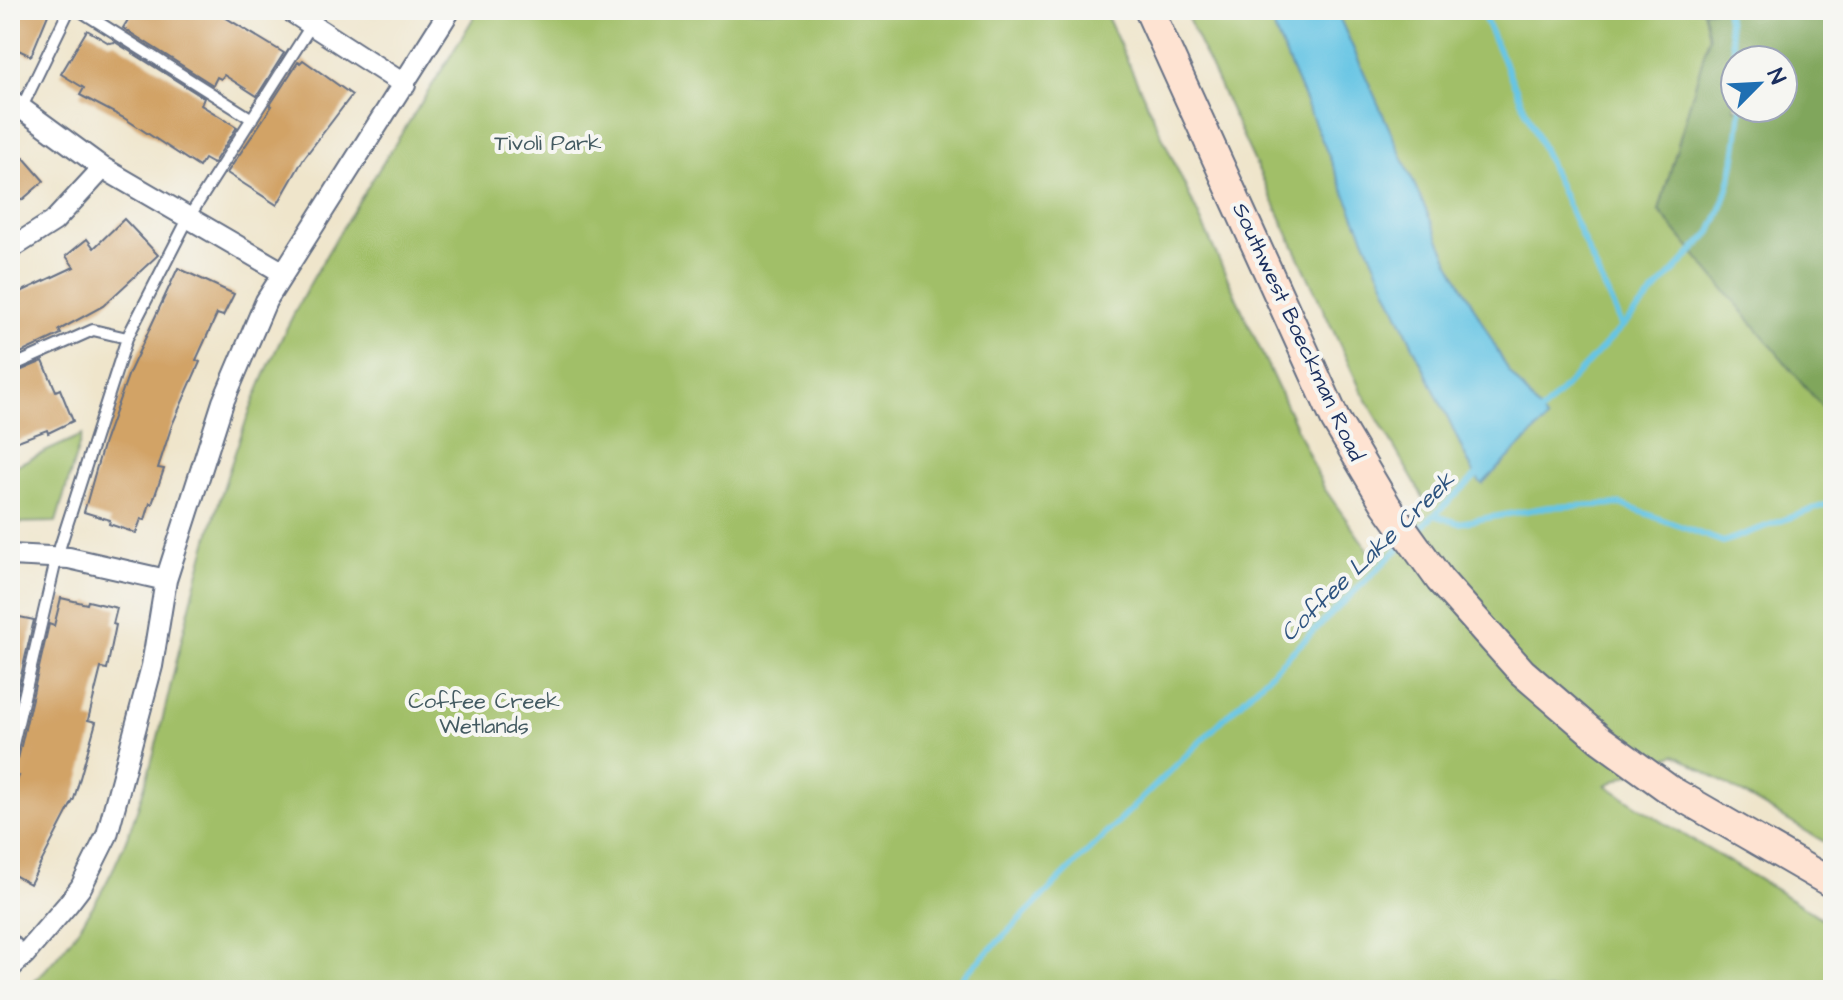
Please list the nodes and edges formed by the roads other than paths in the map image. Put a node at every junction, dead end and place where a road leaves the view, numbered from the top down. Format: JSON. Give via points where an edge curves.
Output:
{"nodes":[{"id":1,"x":69,"y":10,"type":"edge"},
{"id":2,"x":79,"y":10,"type":"edge"},
{"id":3,"x":289,"y":10,"type":"edge"},
{"id":4,"x":450,"y":10,"type":"edge"},
{"id":5,"x":1149,"y":10,"type":"edge"},
{"id":6,"x":317,"y":17,"type":"edge"},
{"id":7,"x":405,"y":85,"type":"junction"},
{"id":8,"x":14,"y":109,"type":"edge"},
{"id":9,"x":252,"y":119,"type":"junction"},
{"id":10,"x":103,"y":168,"type":"junction"},
{"id":11,"x":189,"y":217,"type":"junction"},
{"id":12,"x":10,"y":249,"type":"edge"},
{"id":13,"x":282,"y":272,"type":"junction"},
{"id":14,"x":127,"y":338,"type":"junction"},
{"id":15,"x":10,"y":367,"type":"edge"},
{"id":16,"x":10,"y":555,"type":"edge"},
{"id":17,"x":57,"y":556,"type":"junction"},
{"id":18,"x":166,"y":580,"type":"junction"},
{"id":19,"x":10,"y":757,"type":"edge"},
{"id":20,"x":1833,"y":884,"type":"edge"},
{"id":21,"x":10,"y":937,"type":"edge"},
{"id":22,"x":18,"y":961,"type":"edge"}],
"edges":[{"from":1,"to":8,"type":"lane"},
{"from":2,"to":9,"type":"lane"},
{"from":3,"to":6,"type":"street"},
{"from":4,"to":7,"type":"street"},
{"from":5,"to":20,"type":"main road","name":"Southwest Boeckman Road","via":[[1335,419],[1420,555],[1454,599],[1585,727],[1670,790]]},
{"from":6,"to":7,"type":"street"},
{"from":6,"to":9,"type":"lane"},
{"from":7,"to":13,"type":"street"},
{"from":8,"to":10,"type":"street"},
{"from":9,"to":11,"type":"lane"},
{"from":10,"to":11,"type":"street"},
{"from":10,"to":12,"type":"street","via":[[54,221]]},
{"from":11,"to":13,"type":"street"},
{"from":11,"to":14,"type":"lane"},
{"from":13,"to":18,"type":"street","via":[[223,402]]},
{"from":14,"to":15,"type":"lane","via":[[93,330]]},
{"from":14,"to":17,"type":"lane"},
{"from":16,"to":17,"type":"street"},
{"from":17,"to":18,"type":"street"},
{"from":17,"to":19,"type":"lane"},
{"from":18,"to":22,"type":"street","via":[[152,666],[107,835],[81,887]]},
{"from":21,"to":22,"type":"lane"}]}
